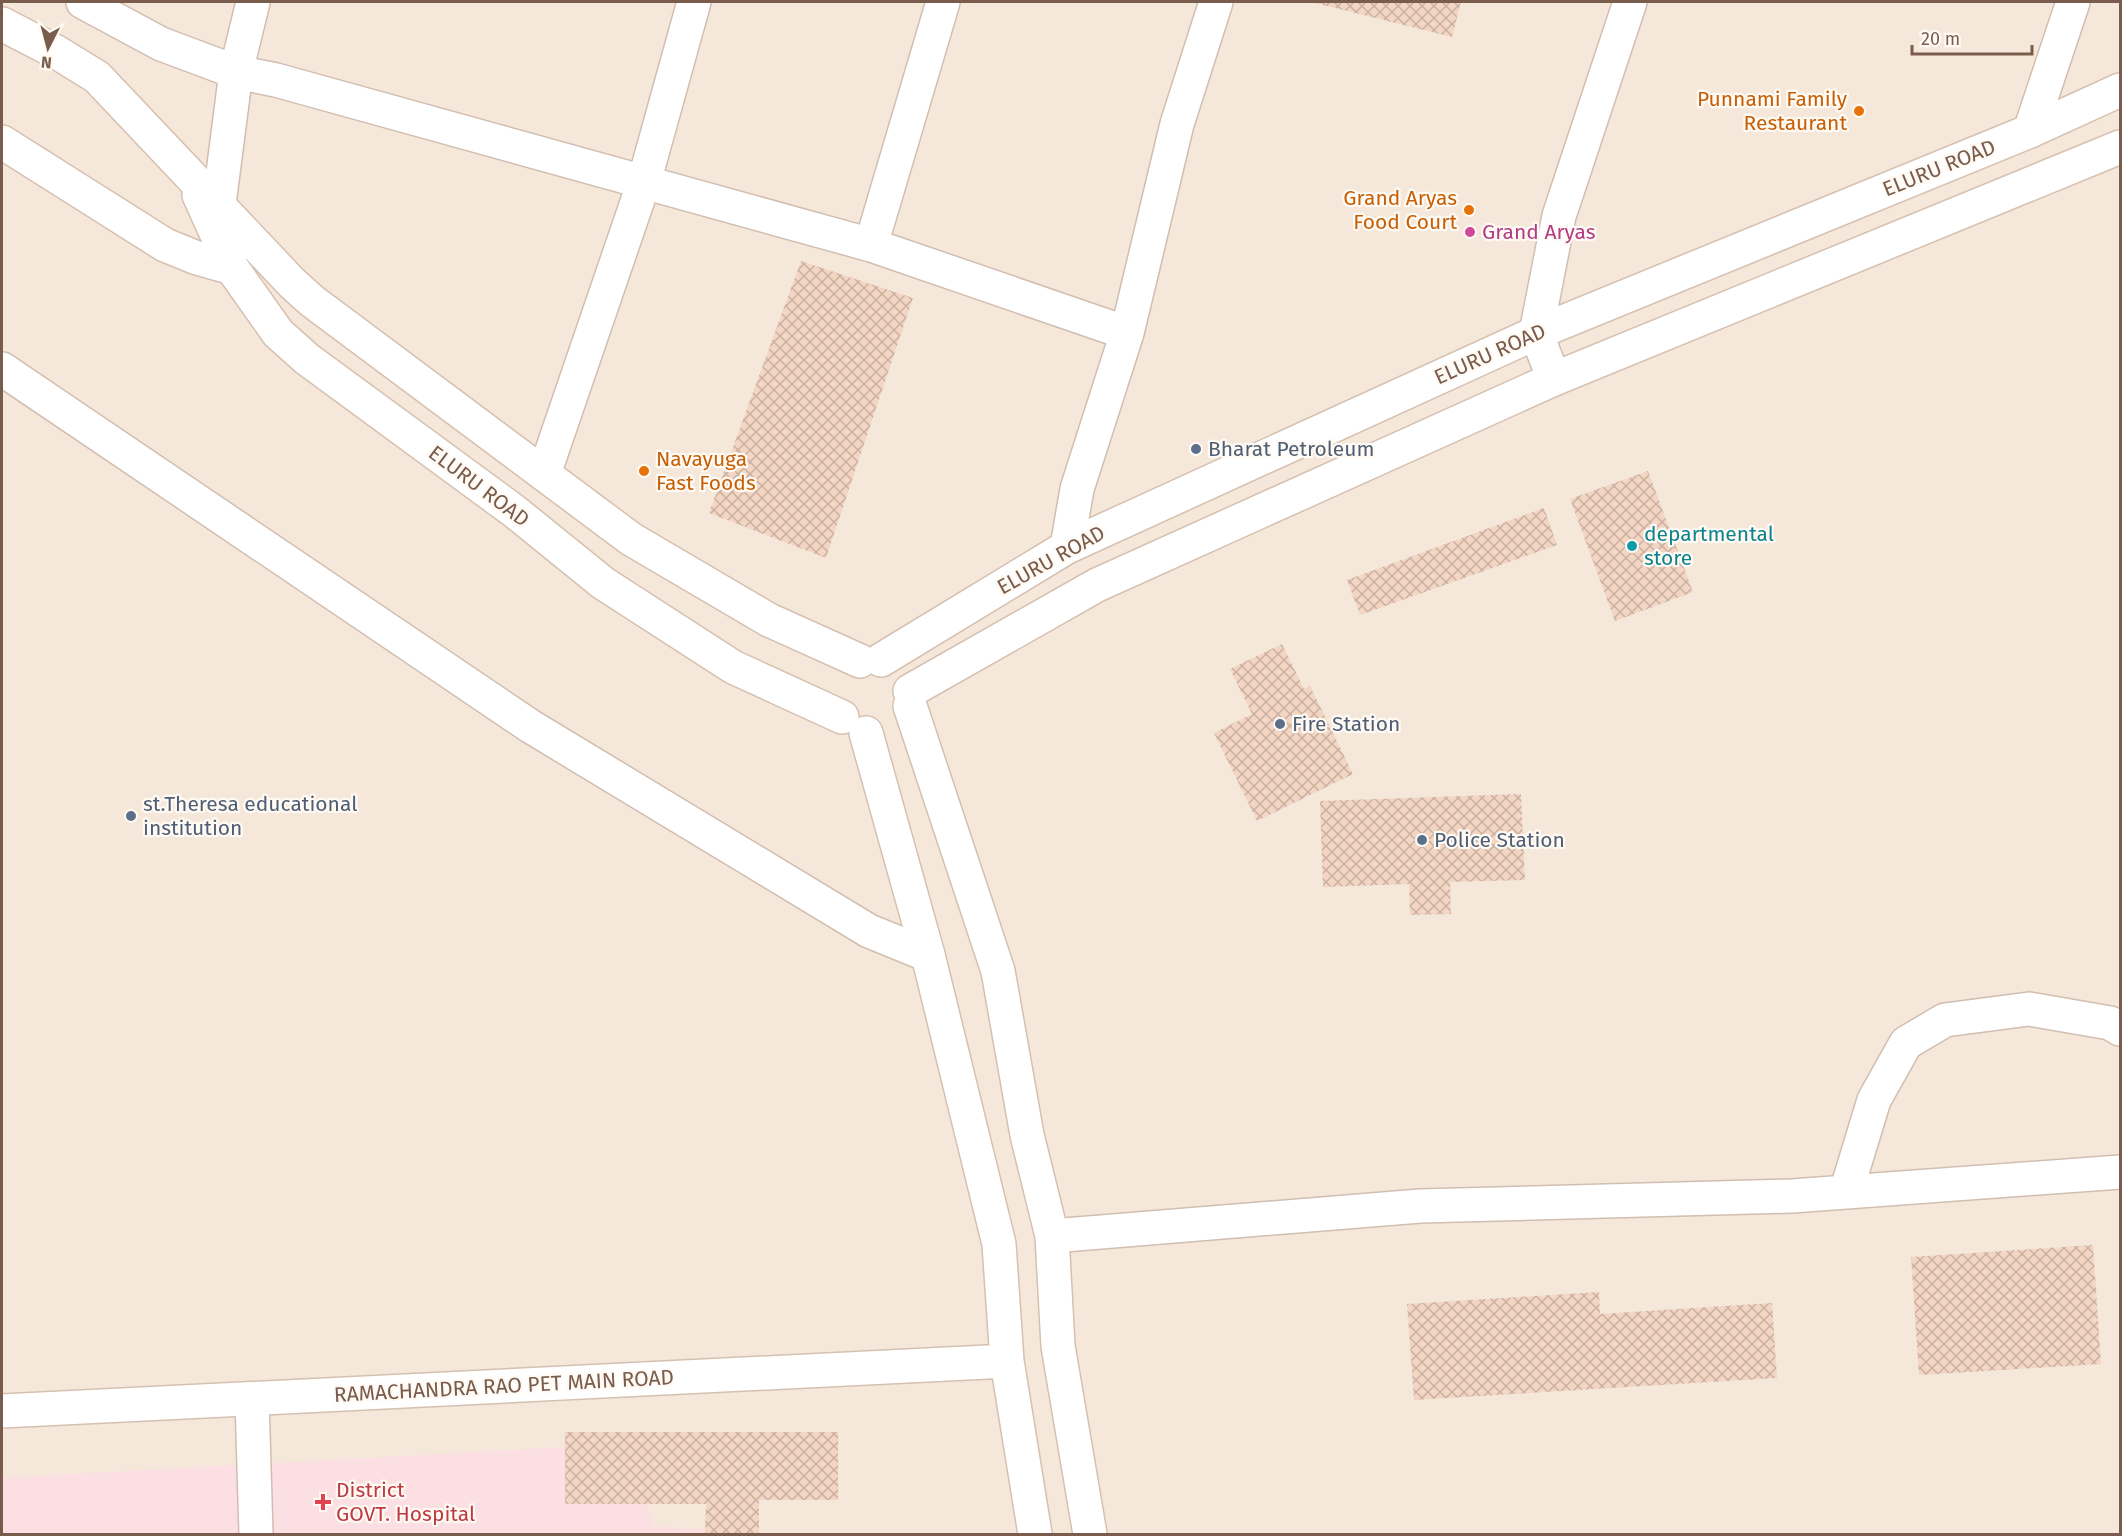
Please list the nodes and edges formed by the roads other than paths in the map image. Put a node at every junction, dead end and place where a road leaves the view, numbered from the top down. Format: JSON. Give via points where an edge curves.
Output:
{"nodes":[{"id":1,"x":83,"y":2,"type":"edge"},
{"id":2,"x":253,"y":2,"type":"edge"},
{"id":3,"x":694,"y":2,"type":"edge"},
{"id":4,"x":943,"y":2,"type":"edge"},
{"id":5,"x":1216,"y":2,"type":"edge"},
{"id":6,"x":1630,"y":2,"type":"edge"},
{"id":7,"x":2073,"y":2,"type":"edge"},
{"id":8,"x":2,"y":24,"type":"edge"},
{"id":9,"x":236,"y":72,"type":"junction"},
{"id":10,"x":2121,"y":90,"type":"edge"},
{"id":11,"x":2030,"y":131,"type":"junction"},
{"id":12,"x":2,"y":142,"type":"edge"},
{"id":13,"x":2121,"y":147,"type":"edge"},
{"id":14,"x":190,"y":177,"type":"junction"},
{"id":15,"x":645,"y":182,"type":"junction"},
{"id":16,"x":219,"y":204,"type":"junction"},
{"id":17,"x":871,"y":245,"type":"junction"},
{"id":18,"x":232,"y":268,"type":"junction"},
{"id":19,"x":312,"y":301,"type":"junction"},
{"id":20,"x":278,"y":333,"type":"junction"},
{"id":21,"x":1127,"y":333,"type":"junction"},
{"id":22,"x":1536,"y":333,"type":"junction"},
{"id":23,"x":2,"y":369,"type":"edge"},
{"id":24,"x":1554,"y":379,"type":"junction"},
{"id":25,"x":544,"y":474,"type":"junction"},
{"id":26,"x":1067,"y":547,"type":"junction"},
{"id":27,"x":870,"y":661,"type":"junction"},
{"id":28,"x":910,"y":699,"type":"junction"},
{"id":29,"x":854,"y":725,"type":"junction"},
{"id":30,"x":928,"y":955,"type":"junction"},
{"id":31,"x":2121,"y":1029,"type":"edge"},
{"id":32,"x":2121,"y":1172,"type":"edge"},
{"id":33,"x":1846,"y":1192,"type":"junction"},
{"id":34,"x":1052,"y":1236,"type":"junction"},
{"id":35,"x":1007,"y":1362,"type":"junction"},
{"id":36,"x":252,"y":1399,"type":"junction"},
{"id":37,"x":2,"y":1411,"type":"edge"},
{"id":38,"x":256,"y":1534,"type":"edge"},
{"id":39,"x":1035,"y":1534,"type":"edge"},
{"id":40,"x":1090,"y":1534,"type":"edge"}],
"edges":[{"from":1,"to":9,"type":"street","via":[[161,44]]},
{"from":2,"to":9,"type":"street"},
{"from":3,"to":15,"type":"street"},
{"from":4,"to":17,"type":"street"},
{"from":5,"to":21,"type":"street","via":[[1177,124]]},
{"from":6,"to":22,"type":"street","via":[[1559,216]]},
{"from":7,"to":11,"type":"street"},
{"from":8,"to":14,"type":"street","name":"ELURU ROAD","via":[[97,77]]},
{"from":9,"to":15,"type":"street"},
{"from":9,"to":16,"type":"street"},
{"from":10,"to":11,"type":"street","name":"ELURU ROAD"},
{"from":11,"to":22,"type":"street","name":"ELURU ROAD"},
{"from":12,"to":18,"type":"street","via":[[165,245]]},
{"from":13,"to":24,"type":"street","name":"ELURU ROAD"},
{"from":14,"to":16,"type":"street","name":"ELURU ROAD"},
{"from":14,"to":18,"type":"street","name":"ELURU ROAD"},
{"from":15,"to":17,"type":"street"},
{"from":15,"to":25,"type":"street"},
{"from":16,"to":19,"type":"street","name":"ELURU ROAD"},
{"from":17,"to":21,"type":"street"},
{"from":18,"to":20,"type":"street","name":"ELURU ROAD"},
{"from":19,"to":20,"type":"street","via":[[291,313]]},
{"from":19,"to":25,"type":"street","name":"ELURU ROAD"},
{"from":20,"to":29,"type":"street","name":"ELURU ROAD","via":[[514,511],[603,584],[733,667]]},
{"from":21,"to":26,"type":"street","via":[[1077,489]]},
{"from":22,"to":24,"type":"street"},
{"from":22,"to":26,"type":"street","name":"ELURU ROAD"},
{"from":23,"to":30,"type":"street","via":[[530,726],[869,931]]},
{"from":24,"to":28,"type":"street","name":"ELURU ROAD","via":[[1097,585]]},
{"from":25,"to":27,"type":"street","name":"ELURU ROAD","via":[[631,539],[769,620]]},
{"from":26,"to":27,"type":"street","name":"ELURU ROAD"},
{"from":27,"to":28,"type":"street","name":"ELURU ROAD","via":[[894,665],[905,676]]},
{"from":27,"to":29,"type":"street","name":"ELURU ROAD","via":[[848,668],[836,691],[836,705]]},
{"from":28,"to":29,"type":"street","name":"ELURU ROAD","via":[[903,719],[893,729],[880,733]]},
{"from":28,"to":34,"type":"street","via":[[928,766],[998,971],[1027,1135]]},
{"from":29,"to":30,"type":"street"},
{"from":30,"to":35,"type":"street","via":[[999,1244]]},
{"from":31,"to":33,"type":"street","via":[[2110,1023],[2029,1009],[1945,1020],[1916,1037],[1906,1043],[1874,1100]]},
{"from":32,"to":33,"type":"street"},
{"from":33,"to":34,"type":"street","via":[[1420,1206]]},
{"from":34,"to":40,"type":"street","via":[[1058,1346]]},
{"from":35,"to":36,"type":"street","name":"RAMACHANDRA RAO PET MAIN ROAD"},
{"from":35,"to":39,"type":"street"},
{"from":36,"to":37,"type":"street","name":"RAMACHANDRA RAO PET MAIN ROAD"},
{"from":36,"to":38,"type":"street"}]}
